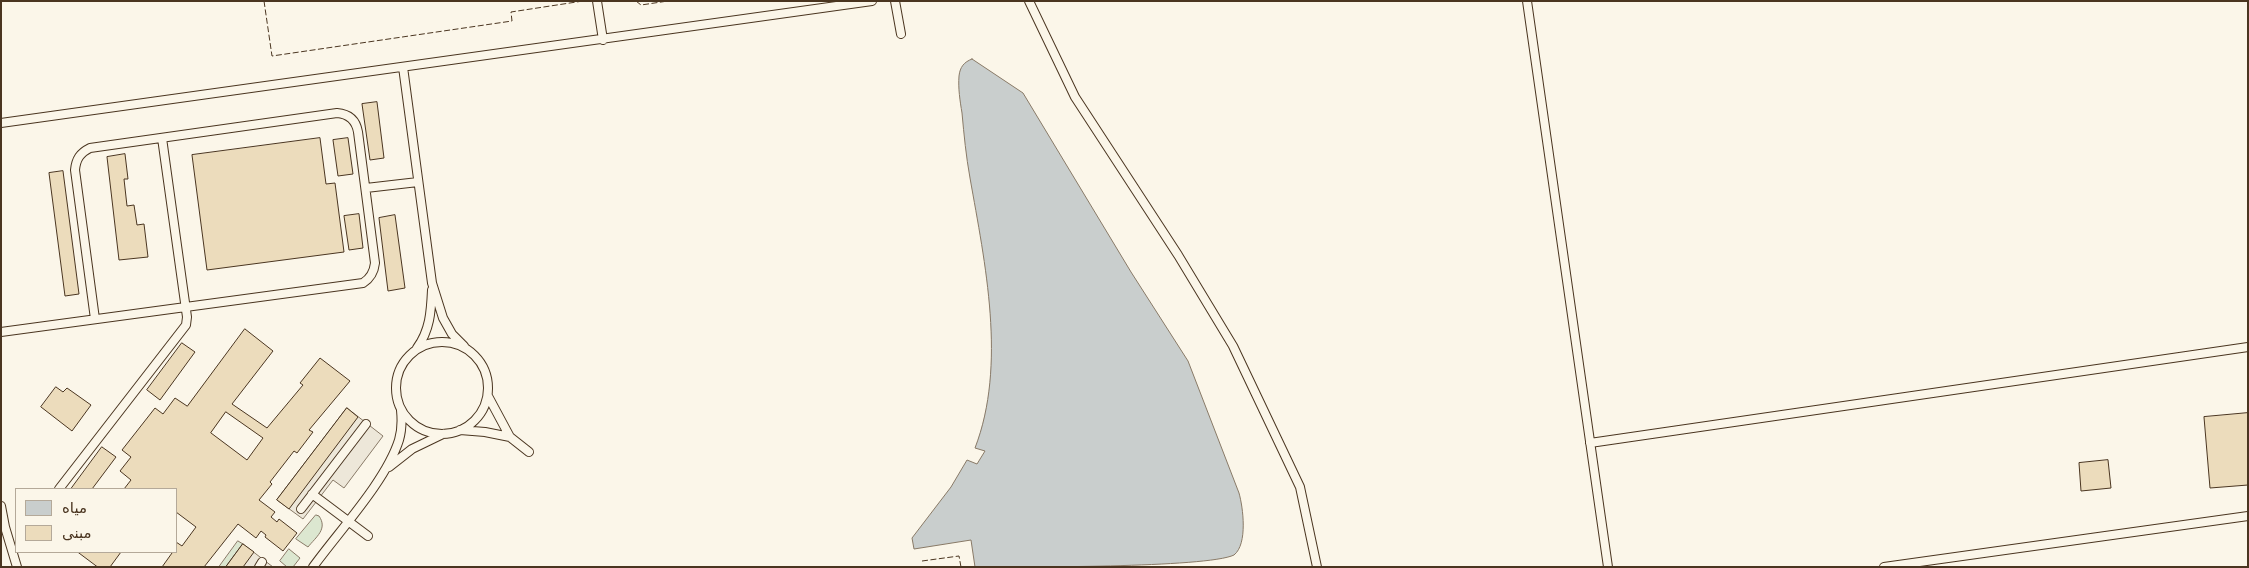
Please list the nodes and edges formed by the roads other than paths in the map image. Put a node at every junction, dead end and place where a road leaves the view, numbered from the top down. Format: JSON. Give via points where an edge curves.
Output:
{"nodes":[{"id":1,"x":597,"y":1,"type":"edge"},
{"id":2,"x":872,"y":1,"type":"edge"},
{"id":3,"x":895,"y":1,"type":"edge"},
{"id":4,"x":1029,"y":1,"type":"edge"},
{"id":5,"x":1527,"y":1,"type":"edge"},
{"id":6,"x":901,"y":34,"type":"dead end"},
{"id":7,"x":603,"y":40,"type":"junction"},
{"id":8,"x":403,"y":68,"type":"junction"},
{"id":9,"x":1,"y":123,"type":"edge"},
{"id":10,"x":162,"y":138,"type":"junction"},
{"id":11,"x":418,"y":182,"type":"junction"},
{"id":12,"x":366,"y":188,"type":"junction"},
{"id":13,"x":432,"y":283,"type":"junction"},
{"id":14,"x":186,"y":307,"type":"junction"},
{"id":15,"x":95,"y":319,"type":"junction"},
{"id":16,"x":1,"y":332,"type":"edge"},
{"id":17,"x":464,"y":346,"type":"junction"},
{"id":18,"x":2248,"y":347,"type":"edge"},
{"id":19,"x":415,"y":351,"type":"junction"},
{"id":20,"x":488,"y":396,"type":"junction"},
{"id":21,"x":401,"y":408,"type":"junction"},
{"id":22,"x":366,"y":424,"type":"dead end"},
{"id":23,"x":460,"y":430,"type":"junction"},
{"id":24,"x":444,"y":434,"type":"junction"},
{"id":25,"x":510,"y":438,"type":"junction"},
{"id":26,"x":1590,"y":443,"type":"junction"},
{"id":27,"x":529,"y":452,"type":"dead end"},
{"id":28,"x":387,"y":468,"type":"junction"},
{"id":29,"x":60,"y":488,"type":"edge"},
{"id":30,"x":312,"y":494,"type":"junction"},
{"id":31,"x":1,"y":506,"type":"edge"},
{"id":32,"x":301,"y":509,"type":"dead end"},
{"id":33,"x":2248,"y":516,"type":"edge"},
{"id":34,"x":347,"y":520,"type":"junction"},
{"id":35,"x":368,"y":536,"type":"dead end"},
{"id":36,"x":12,"y":538,"type":"edge"},
{"id":37,"x":15,"y":552,"type":"edge"},
{"id":38,"x":15,"y":553,"type":"edge"},
{"id":39,"x":18,"y":567,"type":"edge"},
{"id":40,"x":312,"y":567,"type":"edge"},
{"id":41,"x":1317,"y":567,"type":"edge"},
{"id":42,"x":1608,"y":567,"type":"edge"},
{"id":43,"x":1884,"y":567,"type":"edge"}],
"edges":[{"from":1,"to":7,"type":"lane"},
{"from":2,"to":7,"type":"lane"},
{"from":3,"to":6,"type":"lane"},
{"from":4,"to":41,"type":"lane","via":[[1074,97],[1178,255],[1233,346],[1300,487]]},
{"from":5,"to":26,"type":"lane"},
{"from":7,"to":8,"type":"lane"},
{"from":8,"to":9,"type":"lane"},
{"from":8,"to":11,"type":"lane"},
{"from":10,"to":12,"type":"lane","via":[[343,114],[354,120],[357,126]]},
{"from":10,"to":14,"type":"lane"},
{"from":10,"to":15,"type":"lane","via":[[90,148],[78,159],[75,170]]},
{"from":11,"to":12,"type":"lane"},
{"from":11,"to":13,"type":"lane"},
{"from":12,"to":14,"type":"lane","via":[[375,263],[373,274],[363,283]]},
{"from":13,"to":17,"type":"lane","via":[[443,318]]},
{"from":13,"to":19,"type":"lane","via":[[429,326]]},
{"from":14,"to":15,"type":"lane"},
{"from":14,"to":29,"type":"lane","via":[[184,330]]},
{"from":15,"to":16,"type":"lane"},
{"from":17,"to":19,"type":"lane","via":[[444,341],[424,345]]},
{"from":17,"to":20,"type":"lane","via":[[484,368]]},
{"from":18,"to":26,"type":"lane"},
{"from":19,"to":21,"type":"lane","via":[[404,362],[398,377]]},
{"from":20,"to":23,"type":"lane","via":[[481,413]]},
{"from":20,"to":25,"type":"lane"},
{"from":21,"to":24,"type":"lane","via":[[418,427]]},
{"from":21,"to":28,"type":"lane","via":[[399,440]]},
{"from":22,"to":30,"type":"lane"},
{"from":23,"to":24,"type":"lane"},
{"from":23,"to":25,"type":"lane"},
{"from":24,"to":28,"type":"lane","via":[[412,449]]},
{"from":25,"to":27,"type":"lane"},
{"from":26,"to":42,"type":"lane"},
{"from":28,"to":34,"type":"lane"},
{"from":30,"to":32,"type":"lane"},
{"from":30,"to":34,"type":"lane"},
{"from":31,"to":36,"type":"lane"},
{"from":33,"to":43,"type":"lane"},
{"from":34,"to":35,"type":"lane"},
{"from":34,"to":40,"type":"lane"},
{"from":36,"to":37,"type":"lane"},
{"from":38,"to":39,"type":"lane"}]}
